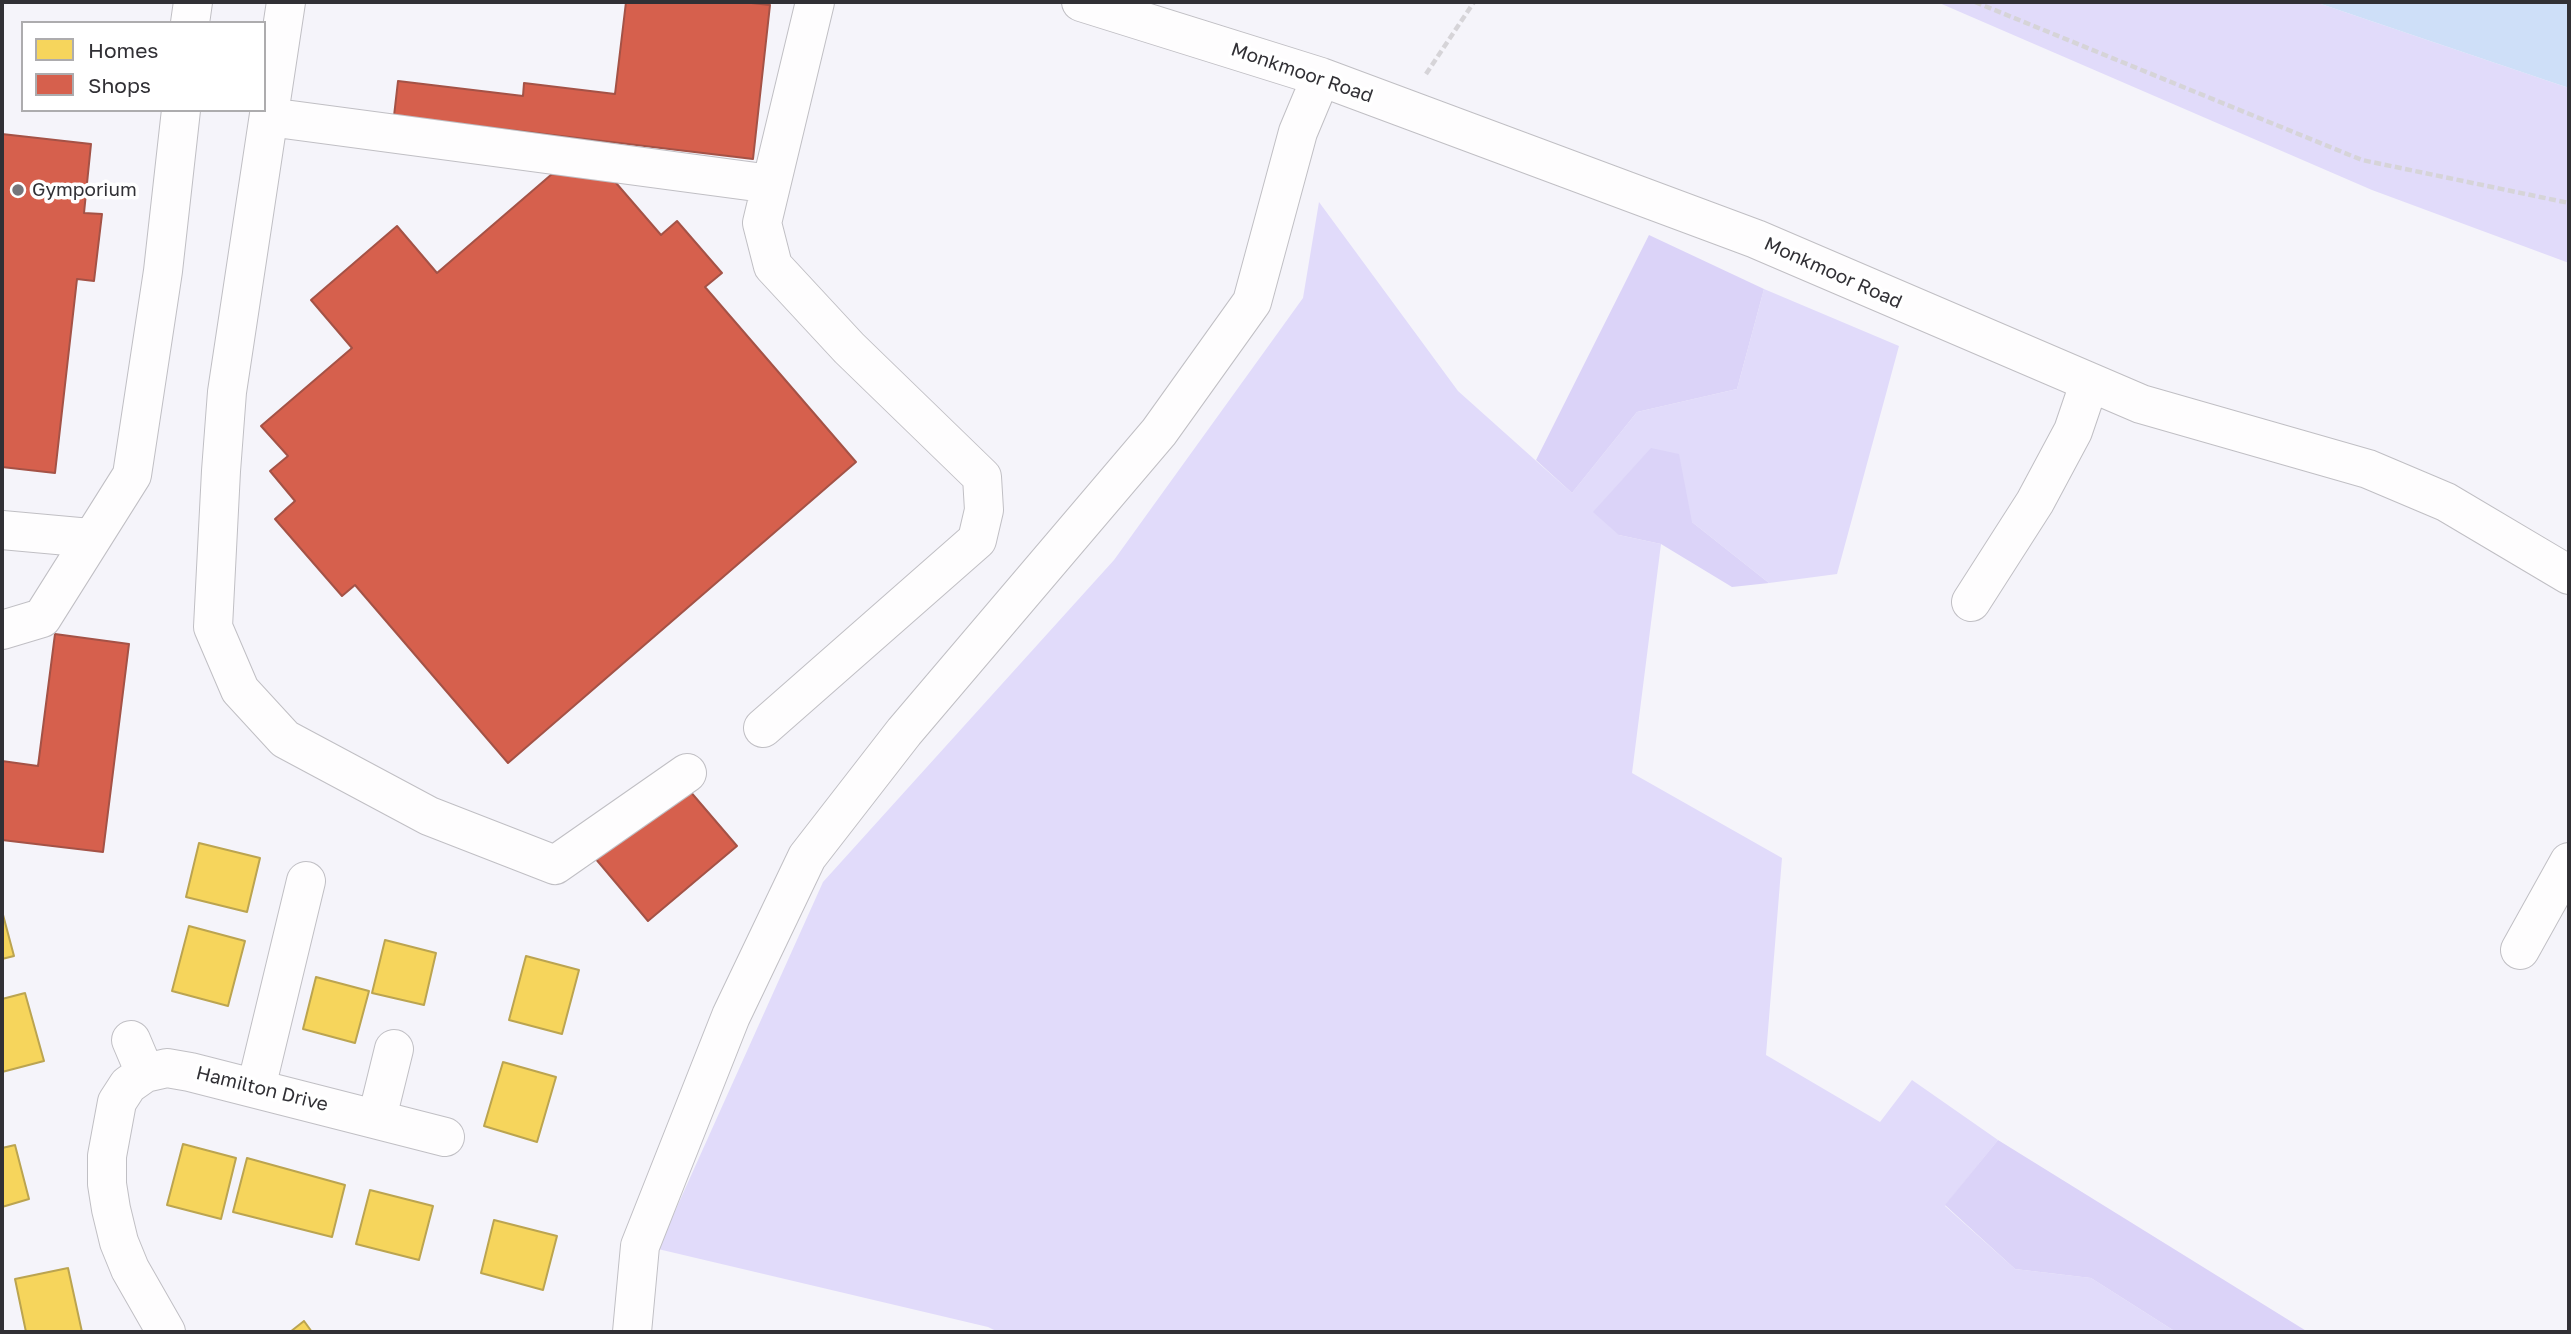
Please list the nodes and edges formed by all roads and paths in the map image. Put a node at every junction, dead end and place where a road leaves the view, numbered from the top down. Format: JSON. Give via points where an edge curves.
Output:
{"nodes":[{"id":1,"x":192,"y":2,"type":"edge"},
{"id":2,"x":286,"y":2,"type":"edge"},
{"id":3,"x":815,"y":2,"type":"edge"},
{"id":4,"x":1081,"y":2,"type":"edge"},
{"id":5,"x":1474,"y":2,"type":"edge"},
{"id":6,"x":1975,"y":2,"type":"edge"},
{"id":7,"x":190,"y":21,"type":"edge"},
{"id":8,"x":1321,"y":77,"type":"junction"},
{"id":9,"x":1414,"y":111,"type":"junction"},
{"id":10,"x":181,"y":112,"type":"edge"},
{"id":11,"x":269,"y":117,"type":"junction"},
{"id":12,"x":771,"y":184,"type":"junction"},
{"id":13,"x":2569,"y":202,"type":"edge"},
{"id":14,"x":2090,"y":384,"type":"junction"},
{"id":15,"x":2,"y":530,"type":"edge"},
{"id":16,"x":90,"y":538,"type":"junction"},
{"id":17,"x":2569,"y":575,"type":"edge"},
{"id":18,"x":1971,"y":602,"type":"dead end"},
{"id":19,"x":2,"y":630,"type":"edge"},
{"id":20,"x":763,"y":728,"type":"dead end"},
{"id":21,"x":687,"y":772,"type":"dead end"},
{"id":22,"x":2569,"y":862,"type":"edge"},
{"id":23,"x":306,"y":881,"type":"dead end"},
{"id":24,"x":2520,"y":950,"type":"dead end"},
{"id":25,"x":394,"y":1049,"type":"dead end"},
{"id":26,"x":256,"y":1088,"type":"junction"},
{"id":27,"x":377,"y":1118,"type":"junction"},
{"id":28,"x":445,"y":1137,"type":"dead end"},
{"id":29,"x":166,"y":1332,"type":"edge"},
{"id":30,"x":632,"y":1332,"type":"edge"}],
"edges":[{"from":1,"to":7,"type":"street"},
{"from":2,"to":11,"type":"street"},
{"from":3,"to":12,"type":"street"},
{"from":4,"to":8,"type":"street","name":"Monkmoor Road"},
{"from":5,"to":9,"type":"path","via":[[1420,83]]},
{"from":6,"to":13,"type":"path","via":[[2362,160]]},
{"from":8,"to":9,"type":"street","name":"Monkmoor Road"},
{"from":8,"to":30,"type":"street","via":[[1298,132],[1252,302],[1159,432],[904,732],[807,857],[731,1016],[640,1246]]},
{"from":9,"to":14,"type":"street","name":"Monkmoor Road","via":[[1756,239]]},
{"from":10,"to":16,"type":"street","via":[[163,271],[132,475]]},
{"from":11,"to":12,"type":"street"},
{"from":11,"to":21,"type":"street","via":[[227,392],[213,627],[240,690],[285,739],[429,816],[555,865]]},
{"from":12,"to":20,"type":"street","via":[[762,223],[774,266],[849,348],[982,477],[984,510],[977,540]]},
{"from":14,"to":17,"type":"street","name":"Monkmoor Road","via":[[2141,404],[2368,469],[2446,502]]},
{"from":14,"to":18,"type":"street","via":[[2073,430],[2035,502]]},
{"from":15,"to":16,"type":"street"},
{"from":16,"to":19,"type":"street","via":[[42,618]]},
{"from":22,"to":24,"type":"street"},
{"from":23,"to":26,"type":"street"},
{"from":25,"to":27,"type":"street"},
{"from":26,"to":27,"type":"street","name":"Hamilton Drive"},
{"from":26,"to":29,"type":"street","name":"Hamilton Drive","via":[[167,1068],[138,1056],[117,1102],[107,1184],[119,1242]]},
{"from":27,"to":28,"type":"street","name":"Hamilton Drive"}]}
